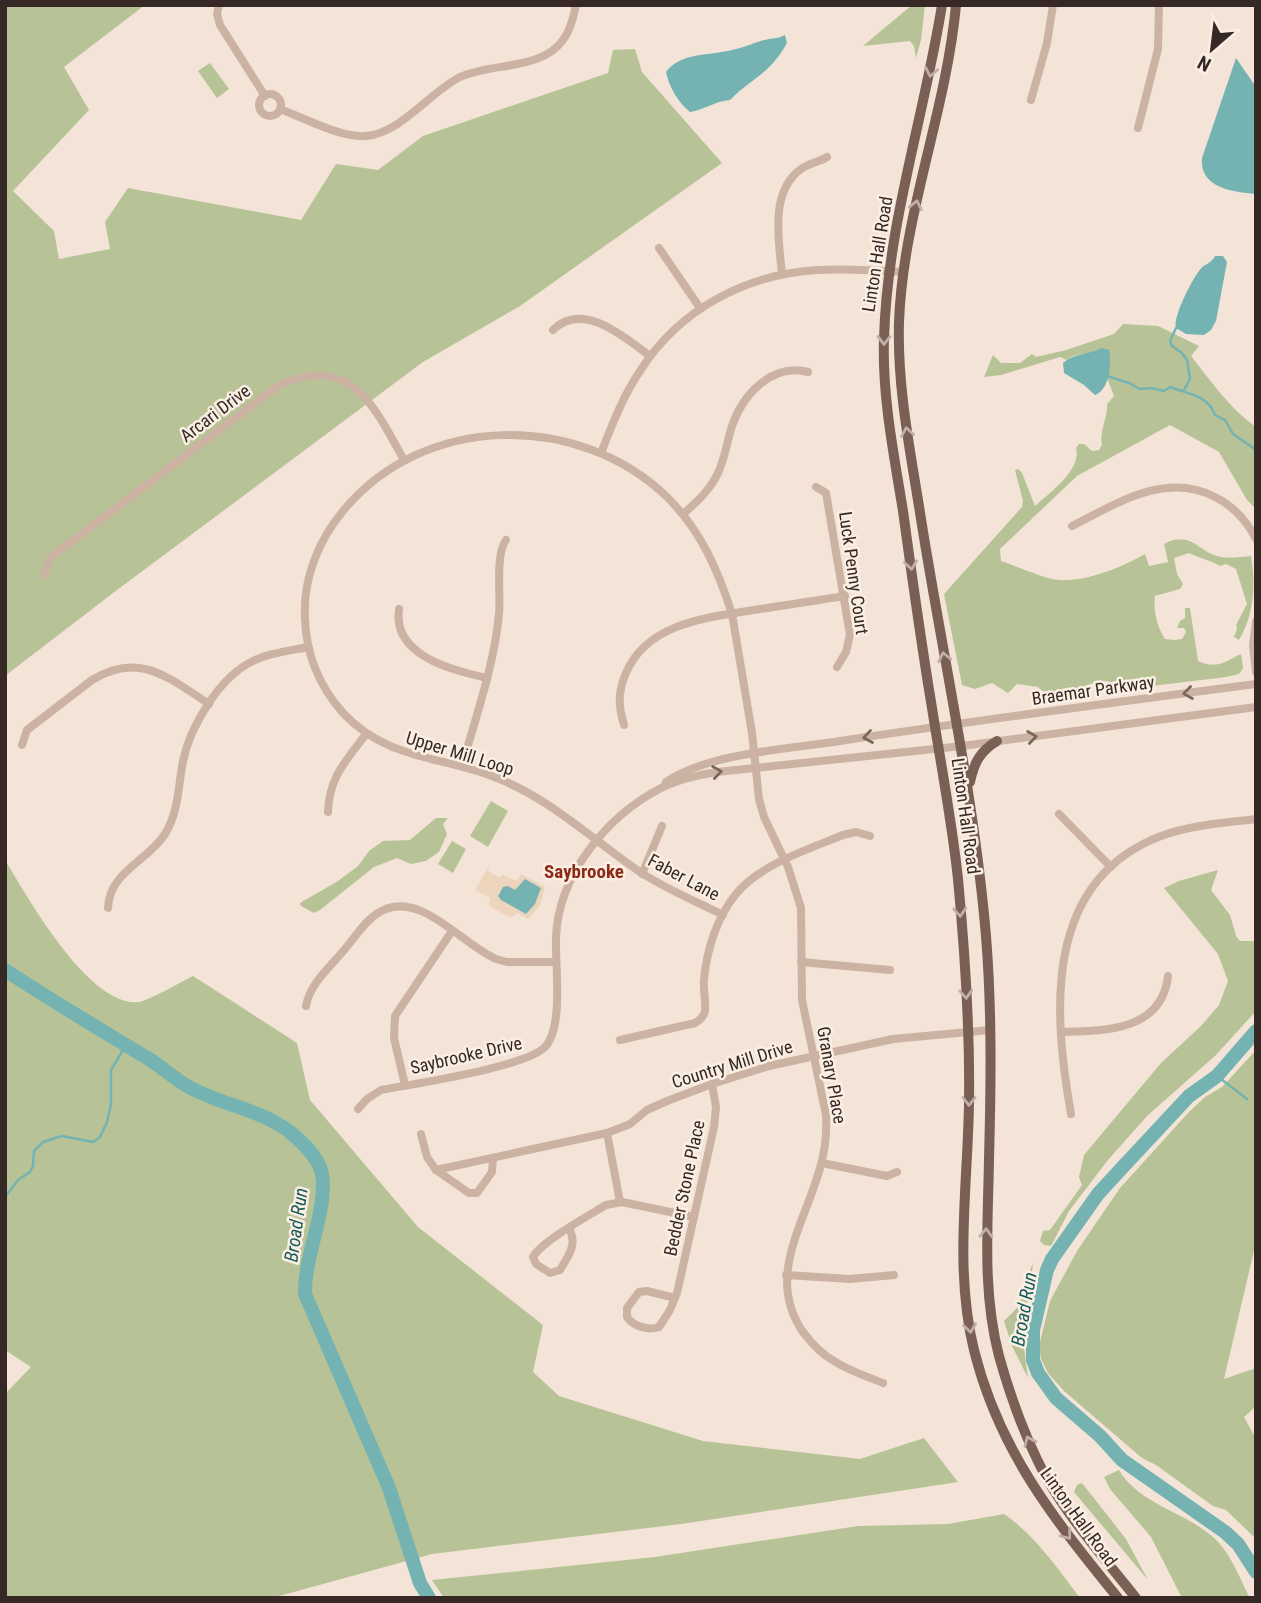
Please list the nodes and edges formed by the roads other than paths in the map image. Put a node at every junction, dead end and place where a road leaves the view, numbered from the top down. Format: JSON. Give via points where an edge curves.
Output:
{"nodes":[{"id":1,"x":219,"y":5,"type":"edge"},
{"id":2,"x":576,"y":5,"type":"edge"},
{"id":3,"x":942,"y":5,"type":"edge"},
{"id":4,"x":956,"y":5,"type":"edge"},
{"id":5,"x":1053,"y":5,"type":"edge"},
{"id":6,"x":1159,"y":5,"type":"edge"},
{"id":7,"x":265,"y":96,"type":"junction"},
{"id":8,"x":1031,"y":100,"type":"dead end"},
{"id":9,"x":280,"y":109,"type":"junction"},
{"id":10,"x":1138,"y":128,"type":"dead end"},
{"id":11,"x":827,"y":157,"type":"dead end"},
{"id":12,"x":659,"y":247,"type":"dead end"},
{"id":13,"x":888,"y":272,"type":"junction"},
{"id":14,"x":903,"y":272,"type":"junction"},
{"id":15,"x":782,"y":274,"type":"junction"},
{"id":16,"x":700,"y":308,"type":"junction"},
{"id":17,"x":554,"y":330,"type":"dead end"},
{"id":18,"x":650,"y":356,"type":"junction"},
{"id":19,"x":808,"y":372,"type":"dead end"},
{"id":20,"x":601,"y":453,"type":"junction"},
{"id":21,"x":404,"y":460,"type":"junction"},
{"id":22,"x":816,"y":487,"type":"dead end"},
{"id":23,"x":683,"y":514,"type":"junction"},
{"id":24,"x":1072,"y":526,"type":"dead end"},
{"id":25,"x":1256,"y":539,"type":"edge"},
{"id":26,"x":506,"y":540,"type":"dead end"},
{"id":27,"x":44,"y":575,"type":"dead end"},
{"id":28,"x":845,"y":596,"type":"junction"},
{"id":29,"x":400,"y":609,"type":"dead end"},
{"id":30,"x":732,"y":614,"type":"junction"},
{"id":31,"x":1256,"y":621,"type":"edge"},
{"id":32,"x":308,"y":647,"type":"junction"},
{"id":33,"x":837,"y":667,"type":"dead end"},
{"id":34,"x":1256,"y":672,"type":"edge"},
{"id":35,"x":487,"y":678,"type":"junction"},
{"id":36,"x":1256,"y":684,"type":"edge"},
{"id":37,"x":209,"y":704,"type":"junction"},
{"id":38,"x":1256,"y":707,"type":"edge"},
{"id":39,"x":957,"y":724,"type":"junction"},
{"id":40,"x":624,"y":725,"type":"dead end"},
{"id":41,"x":935,"y":727,"type":"junction"},
{"id":42,"x":366,"y":734,"type":"junction"},
{"id":43,"x":997,"y":741,"type":"junction"},
{"id":44,"x":22,"y":745,"type":"dead end"},
{"id":45,"x":962,"y":746,"type":"junction"},
{"id":46,"x":940,"y":748,"type":"junction"},
{"id":47,"x":754,"y":754,"type":"junction"},
{"id":48,"x":462,"y":766,"type":"junction"},
{"id":49,"x":756,"y":768,"type":"junction"},
{"id":50,"x":969,"y":788,"type":"junction"},
{"id":51,"x":653,"y":793,"type":"junction"},
{"id":52,"x":328,"y":813,"type":"dead end"},
{"id":53,"x":1059,"y":814,"type":"dead end"},
{"id":54,"x":1256,"y":819,"type":"edge"},
{"id":55,"x":662,"y":826,"type":"dead end"},
{"id":56,"x":870,"y":836,"type":"dead end"},
{"id":57,"x":598,"y":840,"type":"junction"},
{"id":58,"x":785,"y":861,"type":"junction"},
{"id":59,"x":1111,"y":867,"type":"junction"},
{"id":60,"x":642,"y":874,"type":"junction"},
{"id":61,"x":108,"y":908,"type":"dead end"},
{"id":62,"x":723,"y":915,"type":"junction"},
{"id":63,"x":452,"y":931,"type":"junction"},
{"id":64,"x":556,"y":962,"type":"junction"},
{"id":65,"x":801,"y":962,"type":"junction"},
{"id":66,"x":890,"y":970,"type":"dead end"},
{"id":67,"x":1168,"y":976,"type":"dead end"},
{"id":68,"x":306,"y":1006,"type":"dead end"},
{"id":69,"x":990,"y":1030,"type":"junction"},
{"id":70,"x":968,"y":1032,"type":"junction"},
{"id":71,"x":1062,"y":1032,"type":"junction"},
{"id":72,"x":620,"y":1040,"type":"dead end"},
{"id":73,"x":815,"y":1056,"type":"junction"},
{"id":74,"x":712,"y":1084,"type":"junction"},
{"id":75,"x":405,"y":1085,"type":"junction"},
{"id":76,"x":358,"y":1109,"type":"dead end"},
{"id":77,"x":1071,"y":1114,"type":"dead end"},
{"id":78,"x":421,"y":1133,"type":"dead end"},
{"id":79,"x":607,"y":1133,"type":"junction"},
{"id":80,"x":493,"y":1158,"type":"junction"},
{"id":81,"x":822,"y":1163,"type":"junction"},
{"id":82,"x":436,"y":1170,"type":"junction"},
{"id":83,"x":897,"y":1172,"type":"dead end"},
{"id":84,"x":620,"y":1202,"type":"junction"},
{"id":85,"x":694,"y":1217,"type":"junction"},
{"id":86,"x":569,"y":1228,"type":"junction"},
{"id":87,"x":786,"y":1275,"type":"junction"},
{"id":88,"x":894,"y":1275,"type":"dead end"},
{"id":89,"x":675,"y":1298,"type":"junction"},
{"id":90,"x":883,"y":1383,"type":"dead end"},
{"id":91,"x":1118,"y":1598,"type":"edge"},
{"id":92,"x":1136,"y":1598,"type":"edge"}],
"edges":[{"from":1,"to":7,"type":"street","via":[[220,25]]},
{"from":2,"to":9,"type":"street","via":[[567,36],[554,50],[535,60],[462,76],[388,130],[373,135],[347,134]]},
{"from":3,"to":13,"type":"main road","name":"Linton Hall Road","one_way":true},
{"from":14,"to":4,"type":"main road","name":"Linton Hall Road","one_way":true},
{"from":5,"to":8,"type":"street"},
{"from":6,"to":10,"type":"street","via":[[1158,49]]},
{"from":7,"to":9,"type":"street","via":[[277,97]]},
{"from":7,"to":9,"type":"street","via":[[259,103],[262,113],[272,116]]},
{"from":11,"to":15,"type":"street","via":[[800,169],[783,195],[778,228]]},
{"from":12,"to":16,"type":"street"},
{"from":13,"to":14,"type":"street"},
{"from":13,"to":15,"type":"street"},
{"from":13,"to":41,"type":"main road","name":"Linton Hall Road","one_way":true,"via":[[886,387]]},
{"from":39,"to":14,"type":"main road","name":"Linton Hall Road","one_way":true,"via":[[902,399],[899,323]]},
{"from":15,"to":16,"type":"street","via":[[737,288]]},
{"from":16,"to":18,"type":"street"},
{"from":17,"to":18,"type":"street","via":[[573,318],[589,320]]},
{"from":18,"to":20,"type":"street","via":[[628,391]]},
{"from":19,"to":23,"type":"street","via":[[780,371],[753,391],[735,420],[716,477]]},
{"from":20,"to":21,"type":"street","name":"Upper Mill Loop","via":[[553,438],[498,434],[439,445]]},
{"from":20,"to":23,"type":"street","name":"Upper Mill Loop","via":[[636,472]]},
{"from":21,"to":27,"type":"street","name":"Arcari Drive","via":[[364,394],[351,384],[332,377],[294,379],[267,394],[51,557]]},
{"from":21,"to":32,"type":"street","name":"Upper Mill Loop","via":[[378,476],[351,502],[317,553],[305,594]]},
{"from":22,"to":28,"type":"street","name":"Luck Penny Court","via":[[826,493]]},
{"from":23,"to":30,"type":"street","name":"Upper Mill Loop","via":[[712,560]]},
{"from":24,"to":25,"type":"street","via":[[1149,490],[1176,486],[1223,501],[1239,514]]},
{"from":26,"to":35,"type":"street","via":[[500,550],[498,627]]},
{"from":28,"to":30,"type":"street"},
{"from":28,"to":33,"type":"street","name":"Luck Penny Court","via":[[849,642]]},
{"from":29,"to":35,"type":"street","via":[[401,628],[420,653],[451,670]]},
{"from":30,"to":40,"type":"street","via":[[673,628],[642,648],[628,668],[620,692]]},
{"from":30,"to":47,"type":"street","name":"Upper Mill Loop"},
{"from":31,"to":34,"type":"street"},
{"from":32,"to":37,"type":"street","via":[[241,667]]},
{"from":32,"to":42,"type":"street","name":"Upper Mill Loop","via":[[324,686],[342,712]]},
{"from":35,"to":48,"type":"street"},
{"from":36,"to":39,"type":"street","name":"Braemar Parkway","one_way":true},
{"from":37,"to":44,"type":"street","via":[[164,674],[123,667],[102,674],[48,713],[27,730]]},
{"from":37,"to":61,"type":"street","via":[[186,748],[171,822],[159,842],[118,880]]},
{"from":43,"to":38,"type":"street","one_way":true},
{"from":39,"to":41,"type":"street","name":"Braemar Parkway"},
{"from":39,"to":45,"type":"main road","name":"Linton Hall Road"},
{"from":41,"to":46,"type":"main road","name":"Linton Hall Road"},
{"from":41,"to":47,"type":"street","name":"Saybrooke Drive","one_way":true},
{"from":42,"to":48,"type":"street","name":"Upper Mill Loop","via":[[407,754]]},
{"from":42,"to":52,"type":"street","via":[[335,776]]},
{"from":43,"to":45,"type":"street"},
{"from":43,"to":50,"type":"main road","via":[[977,759]]},
{"from":45,"to":46,"type":"street"},
{"from":45,"to":50,"type":"main road","name":"Linton Hall Road"},
{"from":46,"to":49,"type":"street","name":"Saybrooke Drive"},
{"from":46,"to":70,"type":"main road","name":"Linton Hall Road","one_way":true,"via":[[958,879]]},
{"from":47,"to":49,"type":"street","name":"Upper Mill Loop"},
{"from":47,"to":51,"type":"street","name":"Saybrooke Drive","via":[[696,766]]},
{"from":48,"to":57,"type":"street","name":"Upper Mill Loop","via":[[514,785]]},
{"from":51,"to":49,"type":"street","name":"Saybrooke Drive","one_way":true,"via":[[695,776]]},
{"from":49,"to":58,"type":"street","name":"Granary Place","via":[[764,817]]},
{"from":50,"to":69,"type":"main road","name":"Linton Hall Road","via":[[986,938]]},
{"from":51,"to":57,"type":"street","name":"Saybrooke Drive"},
{"from":53,"to":59,"type":"street"},
{"from":54,"to":59,"type":"street","via":[[1176,831],[1144,844]]},
{"from":55,"to":60,"type":"street"},
{"from":56,"to":58,"type":"street","via":[[849,833]]},
{"from":57,"to":60,"type":"street","name":"Faber Lane"},
{"from":57,"to":64,"type":"street","name":"Saybrooke Drive","via":[[566,887],[556,928]]},
{"from":58,"to":62,"type":"street","via":[[745,884]]},
{"from":58,"to":65,"type":"street","name":"Granary Place","via":[[801,908]]},
{"from":59,"to":71,"type":"street","via":[[1090,891],[1067,939],[1061,973]]},
{"from":60,"to":62,"type":"street","name":"Faber Lane"},
{"from":62,"to":72,"type":"street","via":[[706,962],[703,1016],[695,1023]]},
{"from":63,"to":64,"type":"street","via":[[496,959]]},
{"from":63,"to":68,"type":"street","via":[[415,907],[394,906],[379,913],[314,986]]},
{"from":63,"to":75,"type":"street","via":[[395,1016],[394,1038]]},
{"from":64,"to":75,"type":"street","name":"Saybrooke Drive","via":[[555,1026],[543,1049],[522,1059]]},
{"from":65,"to":66,"type":"street"},
{"from":65,"to":73,"type":"street","name":"Granary Place","via":[[802,1000]]},
{"from":67,"to":71,"type":"street","via":[[1163,997],[1143,1018],[1118,1028]]},
{"from":69,"to":70,"type":"street","name":"Country Mill Drive"},
{"from":92,"to":69,"type":"main road","name":"Linton Hall Road","one_way":true,"via":[[1049,1482],[1021,1425],[1000,1360],[990,1310],[986,1248]]},
{"from":70,"to":73,"type":"street","name":"Country Mill Drive","via":[[893,1040]]},
{"from":70,"to":91,"type":"main road","name":"Linton Hall Road","one_way":true,"via":[[963,1238],[974,1349],[992,1405],[1034,1490]]},
{"from":71,"to":77,"type":"street"},
{"from":73,"to":74,"type":"street","name":"Country Mill Drive"},
{"from":73,"to":81,"type":"street","name":"Granary Place","via":[[826,1115]]},
{"from":74,"to":79,"type":"street","name":"Country Mill Drive","via":[[657,1105]]},
{"from":74,"to":85,"type":"street","name":"Bedder Stone Place","via":[[716,1118]]},
{"from":75,"to":76,"type":"street","name":"Saybrooke Drive","via":[[374,1094]]},
{"from":78,"to":82,"type":"street"},
{"from":79,"to":80,"type":"street","name":"Country Mill Drive"},
{"from":79,"to":84,"type":"street"},
{"from":80,"to":82,"type":"street","name":"Country Mill Drive"},
{"from":80,"to":82,"type":"street","via":[[492,1172],[477,1193],[469,1193]]},
{"from":81,"to":83,"type":"street","via":[[887,1176]]},
{"from":81,"to":87,"type":"street","name":"Granary Place"},
{"from":84,"to":85,"type":"street"},
{"from":84,"to":86,"type":"street","via":[[606,1205]]},
{"from":85,"to":89,"type":"street","name":"Bedder Stone Place"},
{"from":86,"to":86,"type":"street","via":[[533,1257],[550,1273],[560,1270],[573,1247]]},
{"from":87,"to":88,"type":"street","via":[[850,1279]]},
{"from":87,"to":90,"type":"street","name":"Granary Place","via":[[790,1310],[815,1347],[845,1368]]},
{"from":89,"to":89,"type":"street","name":"Bedder Stone Place","via":[[659,1328],[632,1323],[627,1317],[627,1308],[639,1292]]}]}
